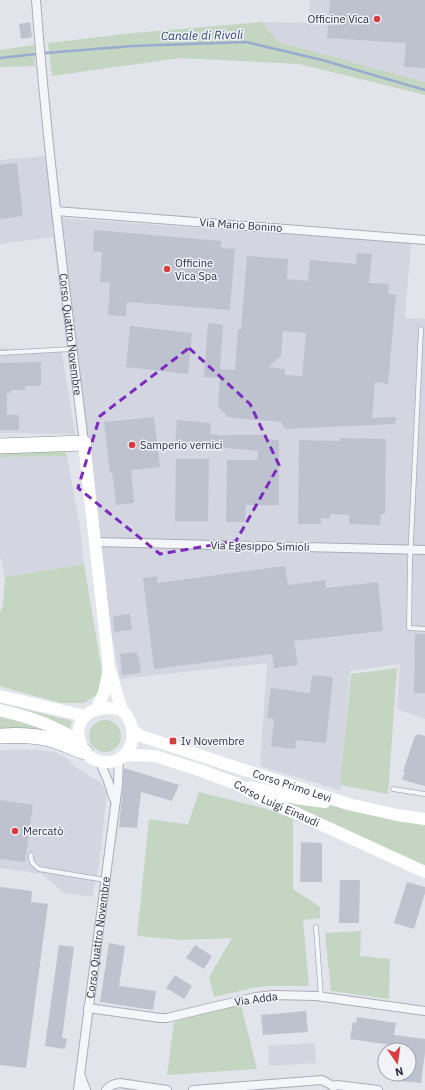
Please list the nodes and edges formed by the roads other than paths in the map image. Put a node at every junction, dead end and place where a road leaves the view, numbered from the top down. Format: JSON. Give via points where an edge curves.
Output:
{"nodes":[{"id":1,"x":36,"y":0,"type":"edge"},
{"id":2,"x":56,"y":211,"type":"junction"},
{"id":3,"x":425,"y":240,"type":"edge"},
{"id":4,"x":421,"y":329,"type":"dead end"},
{"id":5,"x":73,"y":349,"type":"junction"},
{"id":6,"x":0,"y":353,"type":"edge"},
{"id":7,"x":84,"y":443,"type":"junction"},
{"id":8,"x":0,"y":446,"type":"edge"},
{"id":9,"x":95,"y":542,"type":"junction"},
{"id":10,"x":410,"y":550,"type":"junction"},
{"id":11,"x":425,"y":550,"type":"edge"},
{"id":12,"x":425,"y":629,"type":"edge"},
{"id":13,"x":109,"y":668,"type":"junction"},
{"id":14,"x":0,"y":696,"type":"edge"},
{"id":15,"x":0,"y":710,"type":"edge"},
{"id":16,"x":96,"y":710,"type":"junction"},
{"id":17,"x":123,"y":712,"type":"junction"},
{"id":18,"x":86,"y":716,"type":"junction"},
{"id":19,"x":132,"y":730,"type":"junction"},
{"id":20,"x":0,"y":736,"type":"edge"},
{"id":21,"x":82,"y":747,"type":"junction"},
{"id":22,"x":121,"y":758,"type":"junction"},
{"id":23,"x":100,"y":762,"type":"junction"},
{"id":24,"x":237,"y":768,"type":"joint"},
{"id":25,"x":237,"y":784,"type":"junction"},
{"id":26,"x":393,"y":789,"type":"dead end"},
{"id":27,"x":425,"y":794,"type":"edge"},
{"id":28,"x":115,"y":803,"type":"junction"},
{"id":29,"x":348,"y":804,"type":"junction"},
{"id":30,"x":425,"y":819,"type":"edge"},
{"id":31,"x":31,"y":855,"type":"dead end"},
{"id":32,"x":425,"y":872,"type":"edge"},
{"id":33,"x":105,"y":880,"type":"junction"},
{"id":34,"x":316,"y":927,"type":"dead end"},
{"id":35,"x":321,"y":997,"type":"junction"},
{"id":36,"x":88,"y":1008,"type":"junction"},
{"id":37,"x":425,"y":1011,"type":"edge"},
{"id":38,"x":79,"y":1071,"type":"junction"},
{"id":39,"x":332,"y":1088,"type":"edge"},
{"id":40,"x":78,"y":1090,"type":"edge"},
{"id":41,"x":86,"y":1090,"type":"edge"},
{"id":42,"x":106,"y":1090,"type":"edge"},
{"id":43,"x":167,"y":1090,"type":"edge"},
{"id":44,"x":193,"y":1090,"type":"edge"},
{"id":45,"x":378,"y":1090,"type":"edge"}],
"edges":[{"from":1,"to":2,"type":"street","name":"Corso Quattro Novembre"},
{"from":2,"to":3,"type":"street","name":"Via Mario Bonino"},
{"from":2,"to":5,"type":"street","name":"Corso Quattro Novembre"},
{"from":4,"to":10,"type":"lane"},
{"from":5,"to":6,"type":"lane"},
{"from":5,"to":7,"type":"street","name":"Corso Quattro Novembre"},
{"from":7,"to":8,"type":"highway"},
{"from":7,"to":9,"type":"main road","name":"Corso Quattro Novembre"},
{"from":9,"to":10,"type":"street","name":"Via Egesippo Simioli"},
{"from":9,"to":13,"type":"main road","name":"Corso Quattro Novembre"},
{"from":10,"to":11,"type":"street","name":"Via Egesippo Simioli"},
{"from":10,"to":12,"type":"lane","via":[[409,628]]},
{"from":13,"to":16,"type":"main road","name":"Corso Quattro Novembre","via":[[104,693]]},
{"from":13,"to":17,"type":"main road","name":"Corso Quattro Novembre"},
{"from":14,"to":18,"type":"main road"},
{"from":15,"to":21,"type":"main road","via":[[34,719],[67,734]]},
{"from":16,"to":17,"type":"main road","via":[[113,708]]},
{"from":16,"to":18,"type":"main road"},
{"from":17,"to":19,"type":"main road","via":[[129,718]]},
{"from":18,"to":21,"type":"main road","via":[[80,724],[78,734]]},
{"from":19,"to":22,"type":"main road","via":[[132,745]]},
{"from":19,"to":24,"type":"main road","name":"Corso Luigi Einaudi","via":[[141,736]]},
{"from":20,"to":21,"type":"highway","via":[[37,737]]},
{"from":21,"to":23,"type":"main road","via":[[89,757]]},
{"from":22,"to":23,"type":"main road","via":[[113,762]]},
{"from":22,"to":25,"type":"main road","name":"Corso Luigi Einaudi","via":[[137,755],[155,756]]},
{"from":22,"to":28,"type":"street","name":"Corso Quattro Novembre"},
{"from":23,"to":28,"type":"street","name":"Corso Quattro Novembre"},
{"from":24,"to":29,"type":"main road","name":"Corso Primo Levi"},
{"from":25,"to":29,"type":"main road","name":"Corso Primo Levi","via":[[296,798]]},
{"from":25,"to":32,"type":"main road","name":"Corso Luigi Einaudi","via":[[259,797]]},
{"from":26,"to":27,"type":"lane"},
{"from":28,"to":33,"type":"street","name":"Corso Quattro Novembre"},
{"from":29,"to":30,"type":"main road","name":"Corso Primo Levi"},
{"from":31,"to":33,"type":"lane","via":[[33,864],[39,869]]},
{"from":33,"to":36,"type":"street","name":"Corso Quattro Novembre"},
{"from":34,"to":35,"type":"lane"},
{"from":35,"to":36,"type":"street","name":"Via Adda","via":[[273,995],[167,1018]]},
{"from":35,"to":37,"type":"street","name":"Via Adda"},
{"from":36,"to":38,"type":"street","name":"Corso Quattro Novembre"},
{"from":38,"to":40,"type":"street","name":"Corso Quattro Novembre"},
{"from":38,"to":41,"type":"street","name":"Corso Quattro Novembre"},
{"from":39,"to":44,"type":"street","via":[[322,1080]]},
{"from":39,"to":45,"type":"street","via":[[337,1085]]},
{"from":42,"to":43,"type":"street","via":[[109,1086],[120,1083]]}]}
